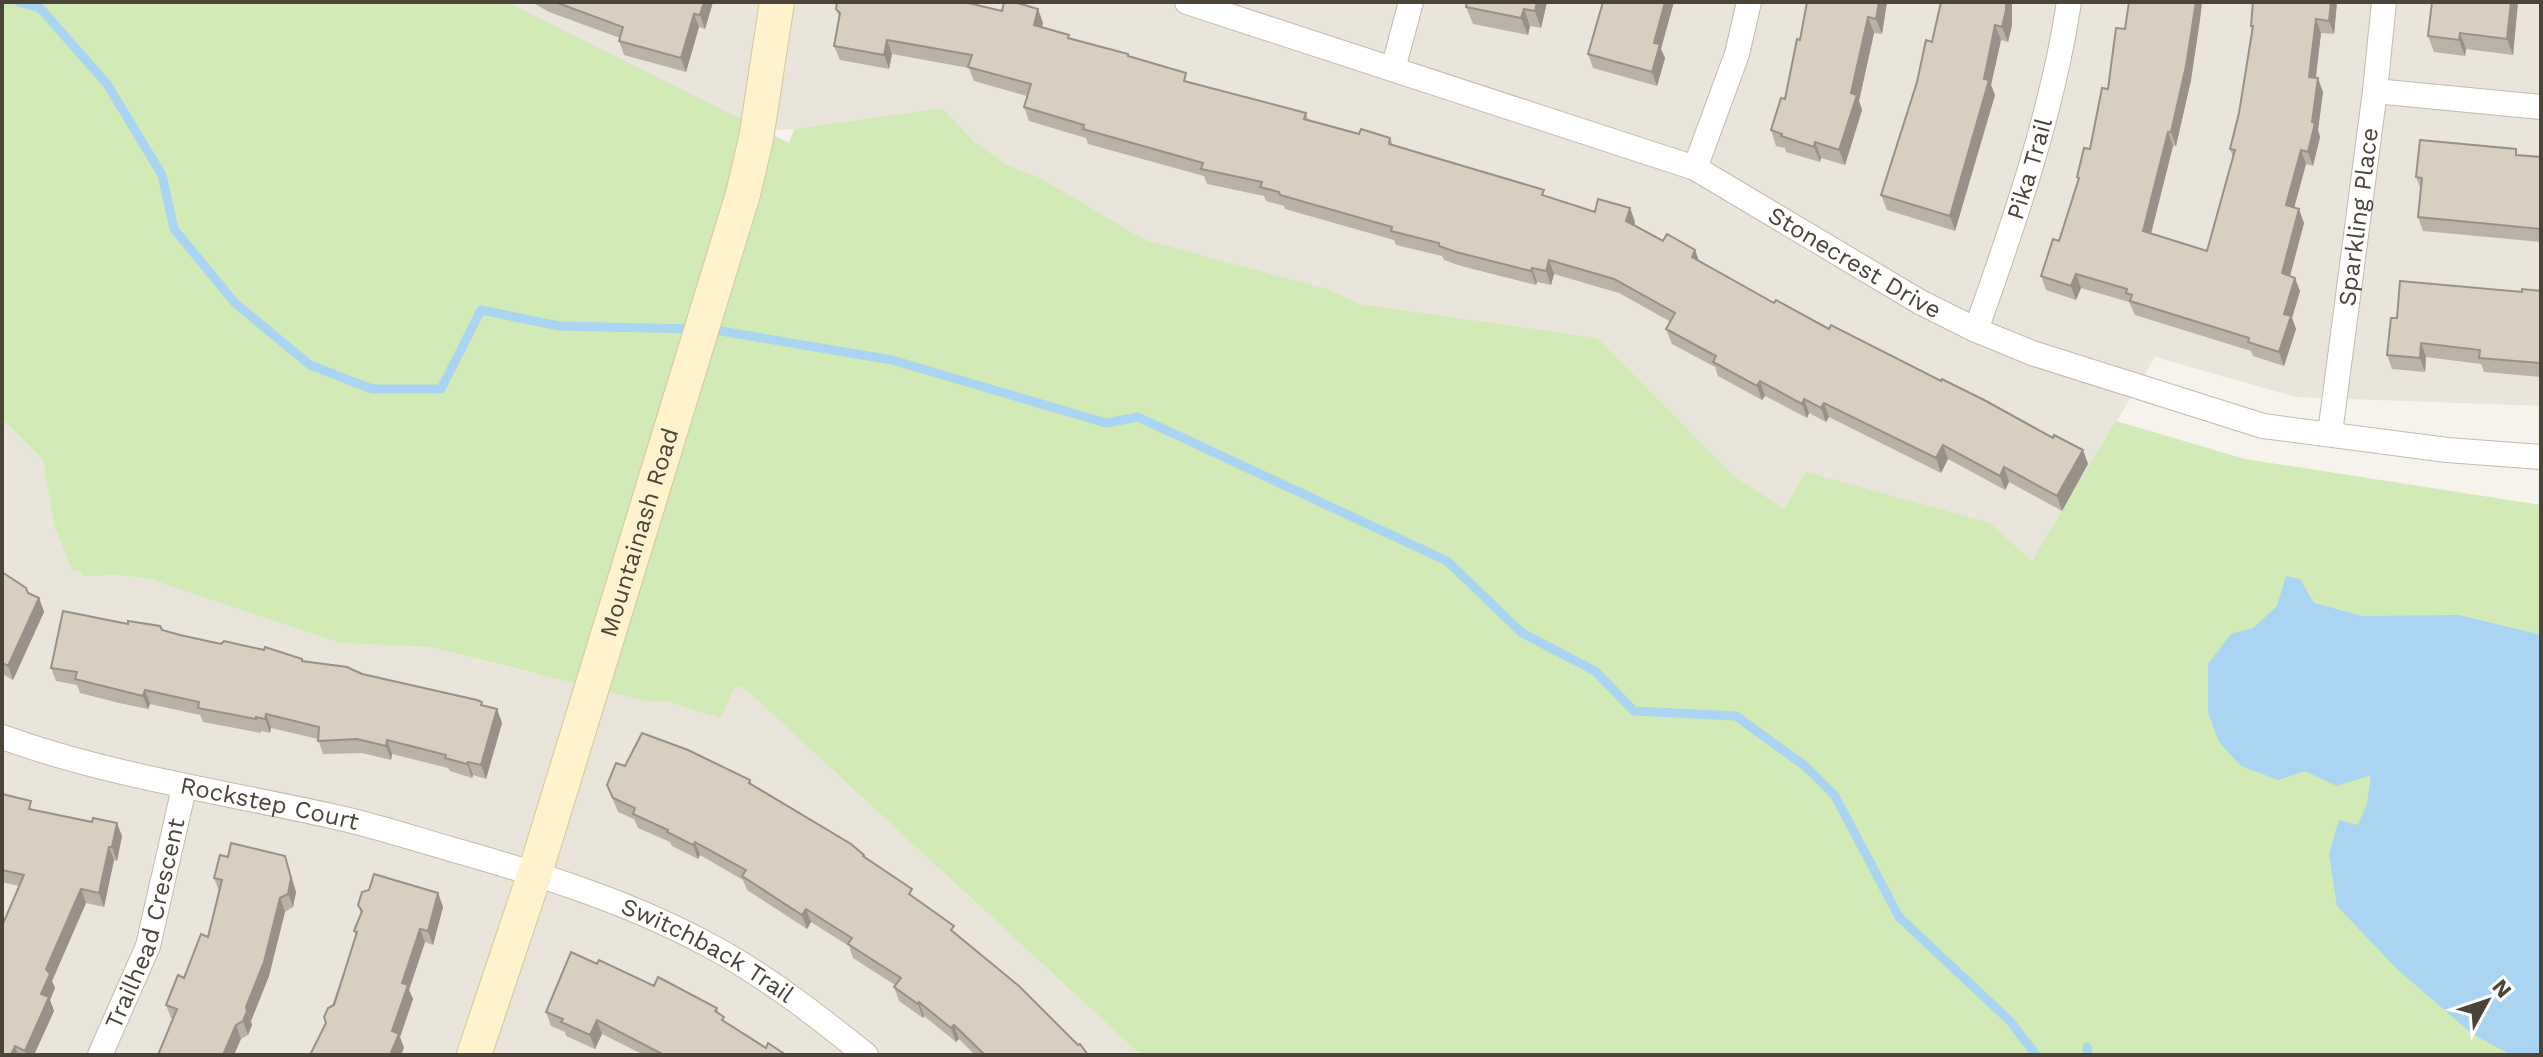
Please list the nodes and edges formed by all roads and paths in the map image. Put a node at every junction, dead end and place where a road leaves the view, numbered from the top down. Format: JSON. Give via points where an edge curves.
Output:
{"nodes":[{"id":1,"x":777,"y":2,"type":"edge"},
{"id":2,"x":1187,"y":2,"type":"edge"},
{"id":3,"x":1411,"y":2,"type":"edge"},
{"id":4,"x":1749,"y":2,"type":"edge"},
{"id":5,"x":2069,"y":2,"type":"edge"},
{"id":6,"x":2384,"y":2,"type":"edge"},
{"id":7,"x":1393,"y":69,"type":"junction"},
{"id":8,"x":2375,"y":91,"type":"junction"},
{"id":9,"x":2541,"y":107,"type":"edge"},
{"id":10,"x":1695,"y":168,"type":"junction"},
{"id":11,"x":1976,"y":330,"type":"junction"},
{"id":12,"x":2330,"y":433,"type":"junction"},
{"id":13,"x":2541,"y":457,"type":"edge"},
{"id":14,"x":2,"y":737,"type":"edge"},
{"id":15,"x":184,"y":788,"type":"junction"},
{"id":16,"x":535,"y":873,"type":"junction"},
{"id":17,"x":100,"y":1055,"type":"edge"},
{"id":18,"x":474,"y":1055,"type":"edge"},
{"id":19,"x":866,"y":1055,"type":"edge"}],
"edges":[{"from":1,"to":16,"type":"street","name":"Mountainash Road","via":[[743,194]]},
{"from":2,"to":7,"type":"street","name":"Stonecrest Drive"},
{"from":3,"to":7,"type":"street"},
{"from":4,"to":10,"type":"street","via":[[1737,54]]},
{"from":5,"to":11,"type":"street","name":"Pika Trail","via":[[2042,126]]},
{"from":6,"to":8,"type":"street","name":"Sparkling Place"},
{"from":7,"to":10,"type":"street","name":"Stonecrest Drive"},
{"from":8,"to":9,"type":"street"},
{"from":8,"to":12,"type":"street","name":"Sparkling Place"},
{"from":10,"to":11,"type":"street","name":"Stonecrest Drive"},
{"from":11,"to":12,"type":"street","name":"Stonecrest Drive","via":[[2032,353],[2263,426]]},
{"from":12,"to":13,"type":"street","name":"Stonecrest Drive"},
{"from":14,"to":15,"type":"street","name":"Rockstep Court"},
{"from":15,"to":16,"type":"street","name":"Rockstep Court","via":[[333,816]]},
{"from":15,"to":17,"type":"street","name":"Trailhead Crescent","via":[[148,946]]},
{"from":16,"to":18,"type":"street","name":"Mountainash Road"},
{"from":16,"to":19,"type":"street","name":"Switchback Trail","via":[[635,909],[724,954]]}]}
